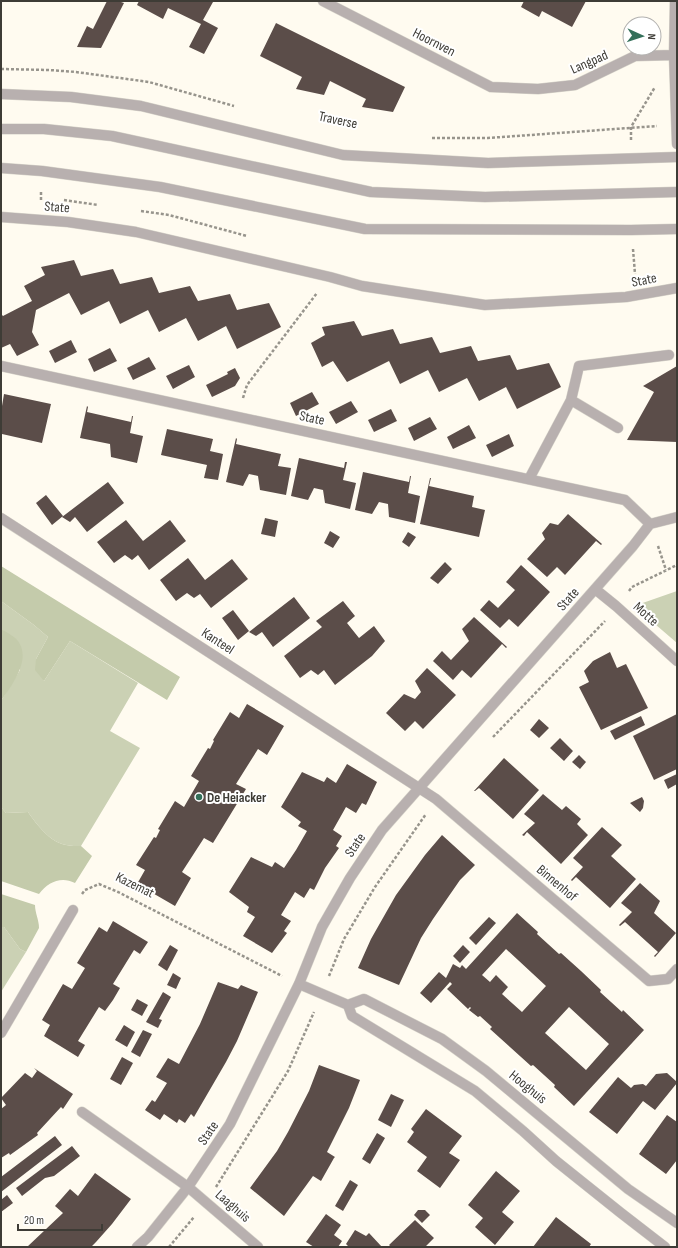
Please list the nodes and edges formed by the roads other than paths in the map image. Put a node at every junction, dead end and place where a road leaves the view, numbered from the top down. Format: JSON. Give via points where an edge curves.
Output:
{"nodes":[{"id":1,"x":323,"y":1,"type":"edge"},
{"id":2,"x":674,"y":1,"type":"edge"},
{"id":3,"x":674,"y":55,"type":"junction"},
{"id":4,"x":538,"y":89,"type":"joint"},
{"id":5,"x":1,"y":94,"type":"edge"},
{"id":6,"x":677,"y":125,"type":"edge"},
{"id":7,"x":1,"y":128,"type":"edge"},
{"id":8,"x":677,"y":144,"type":"edge"},
{"id":9,"x":677,"y":157,"type":"edge"},
{"id":10,"x":1,"y":168,"type":"edge"},
{"id":11,"x":677,"y":192,"type":"edge"},
{"id":12,"x":1,"y":217,"type":"edge"},
{"id":13,"x":677,"y":229,"type":"edge"},
{"id":14,"x":677,"y":288,"type":"edge"},
{"id":15,"x":669,"y":355,"type":"dead end"},
{"id":16,"x":1,"y":366,"type":"edge"},
{"id":17,"x":571,"y":400,"type":"junction"},
{"id":18,"x":618,"y":428,"type":"dead end"},
{"id":19,"x":529,"y":480,"type":"junction"},
{"id":20,"x":677,"y":517,"type":"edge"},
{"id":21,"x":1,"y":518,"type":"edge"},
{"id":22,"x":650,"y":524,"type":"junction"},
{"id":23,"x":595,"y":589,"type":"junction"},
{"id":24,"x":677,"y":661,"type":"edge"},
{"id":25,"x":420,"y":788,"type":"junction"},
{"id":26,"x":72,"y":910,"type":"road end"},
{"id":27,"x":677,"y":969,"type":"edge"},
{"id":28,"x":299,"y":984,"type":"junction"},
{"id":29,"x":348,"y":1005,"type":"junction"},
{"id":30,"x":1,"y":1033,"type":"edge"},
{"id":31,"x":82,"y":1112,"type":"dead end"},
{"id":32,"x":188,"y":1187,"type":"junction"},
{"id":33,"x":677,"y":1223,"type":"edge"},
{"id":34,"x":137,"y":1247,"type":"edge"},
{"id":35,"x":258,"y":1247,"type":"edge"},
{"id":36,"x":665,"y":1247,"type":"edge"}],
"edges":[{"from":1,"to":4,"type":"street","name":"Hoornven","via":[[491,87]]},
{"from":2,"to":3,"type":"street"},
{"from":3,"to":4,"type":"street","name":"Langpad","via":[[635,56],[575,85]]},
{"from":3,"to":6,"type":"street"},
{"from":5,"to":9,"type":"street","via":[[71,97],[141,106],[343,155],[488,163]]},
{"from":6,"to":8,"type":"street"},
{"from":7,"to":11,"type":"street","via":[[44,129],[112,136],[371,192],[486,198]]},
{"from":10,"to":13,"type":"street","via":[[160,187],[366,229]]},
{"from":12,"to":14,"type":"street","name":"State","via":[[68,222],[136,232],[362,286],[485,305],[626,297]]},
{"from":15,"to":17,"type":"street","via":[[579,366]]},
{"from":16,"to":19,"type":"street","name":"State"},
{"from":17,"to":18,"type":"street"},
{"from":17,"to":19,"type":"street"},
{"from":19,"to":22,"type":"street","name":"State","via":[[625,500]]},
{"from":20,"to":22,"type":"street"},
{"from":21,"to":25,"type":"street","name":"Kanteel"},
{"from":22,"to":23,"type":"street","name":"State"},
{"from":23,"to":24,"type":"street","name":"Motte"},
{"from":23,"to":25,"type":"street","name":"State"},
{"from":25,"to":27,"type":"street","name":"Binnenhof","via":[[650,981],[668,979]]},
{"from":25,"to":28,"type":"street","name":"State","via":[[382,830],[350,878],[322,927]]},
{"from":26,"to":30,"type":"street"},
{"from":28,"to":29,"type":"street"},
{"from":28,"to":32,"type":"street","name":"State","via":[[230,1124]]},
{"from":29,"to":33,"type":"street","name":"Hooghuis","via":[[364,999],[442,1039],[486,1071],[628,1188]]},
{"from":29,"to":36,"type":"street","via":[[352,1016],[475,1091],[562,1166]]},
{"from":31,"to":32,"type":"street"},
{"from":32,"to":34,"type":"street","name":"State"},
{"from":32,"to":35,"type":"street","name":"Laaghuis"}]}
